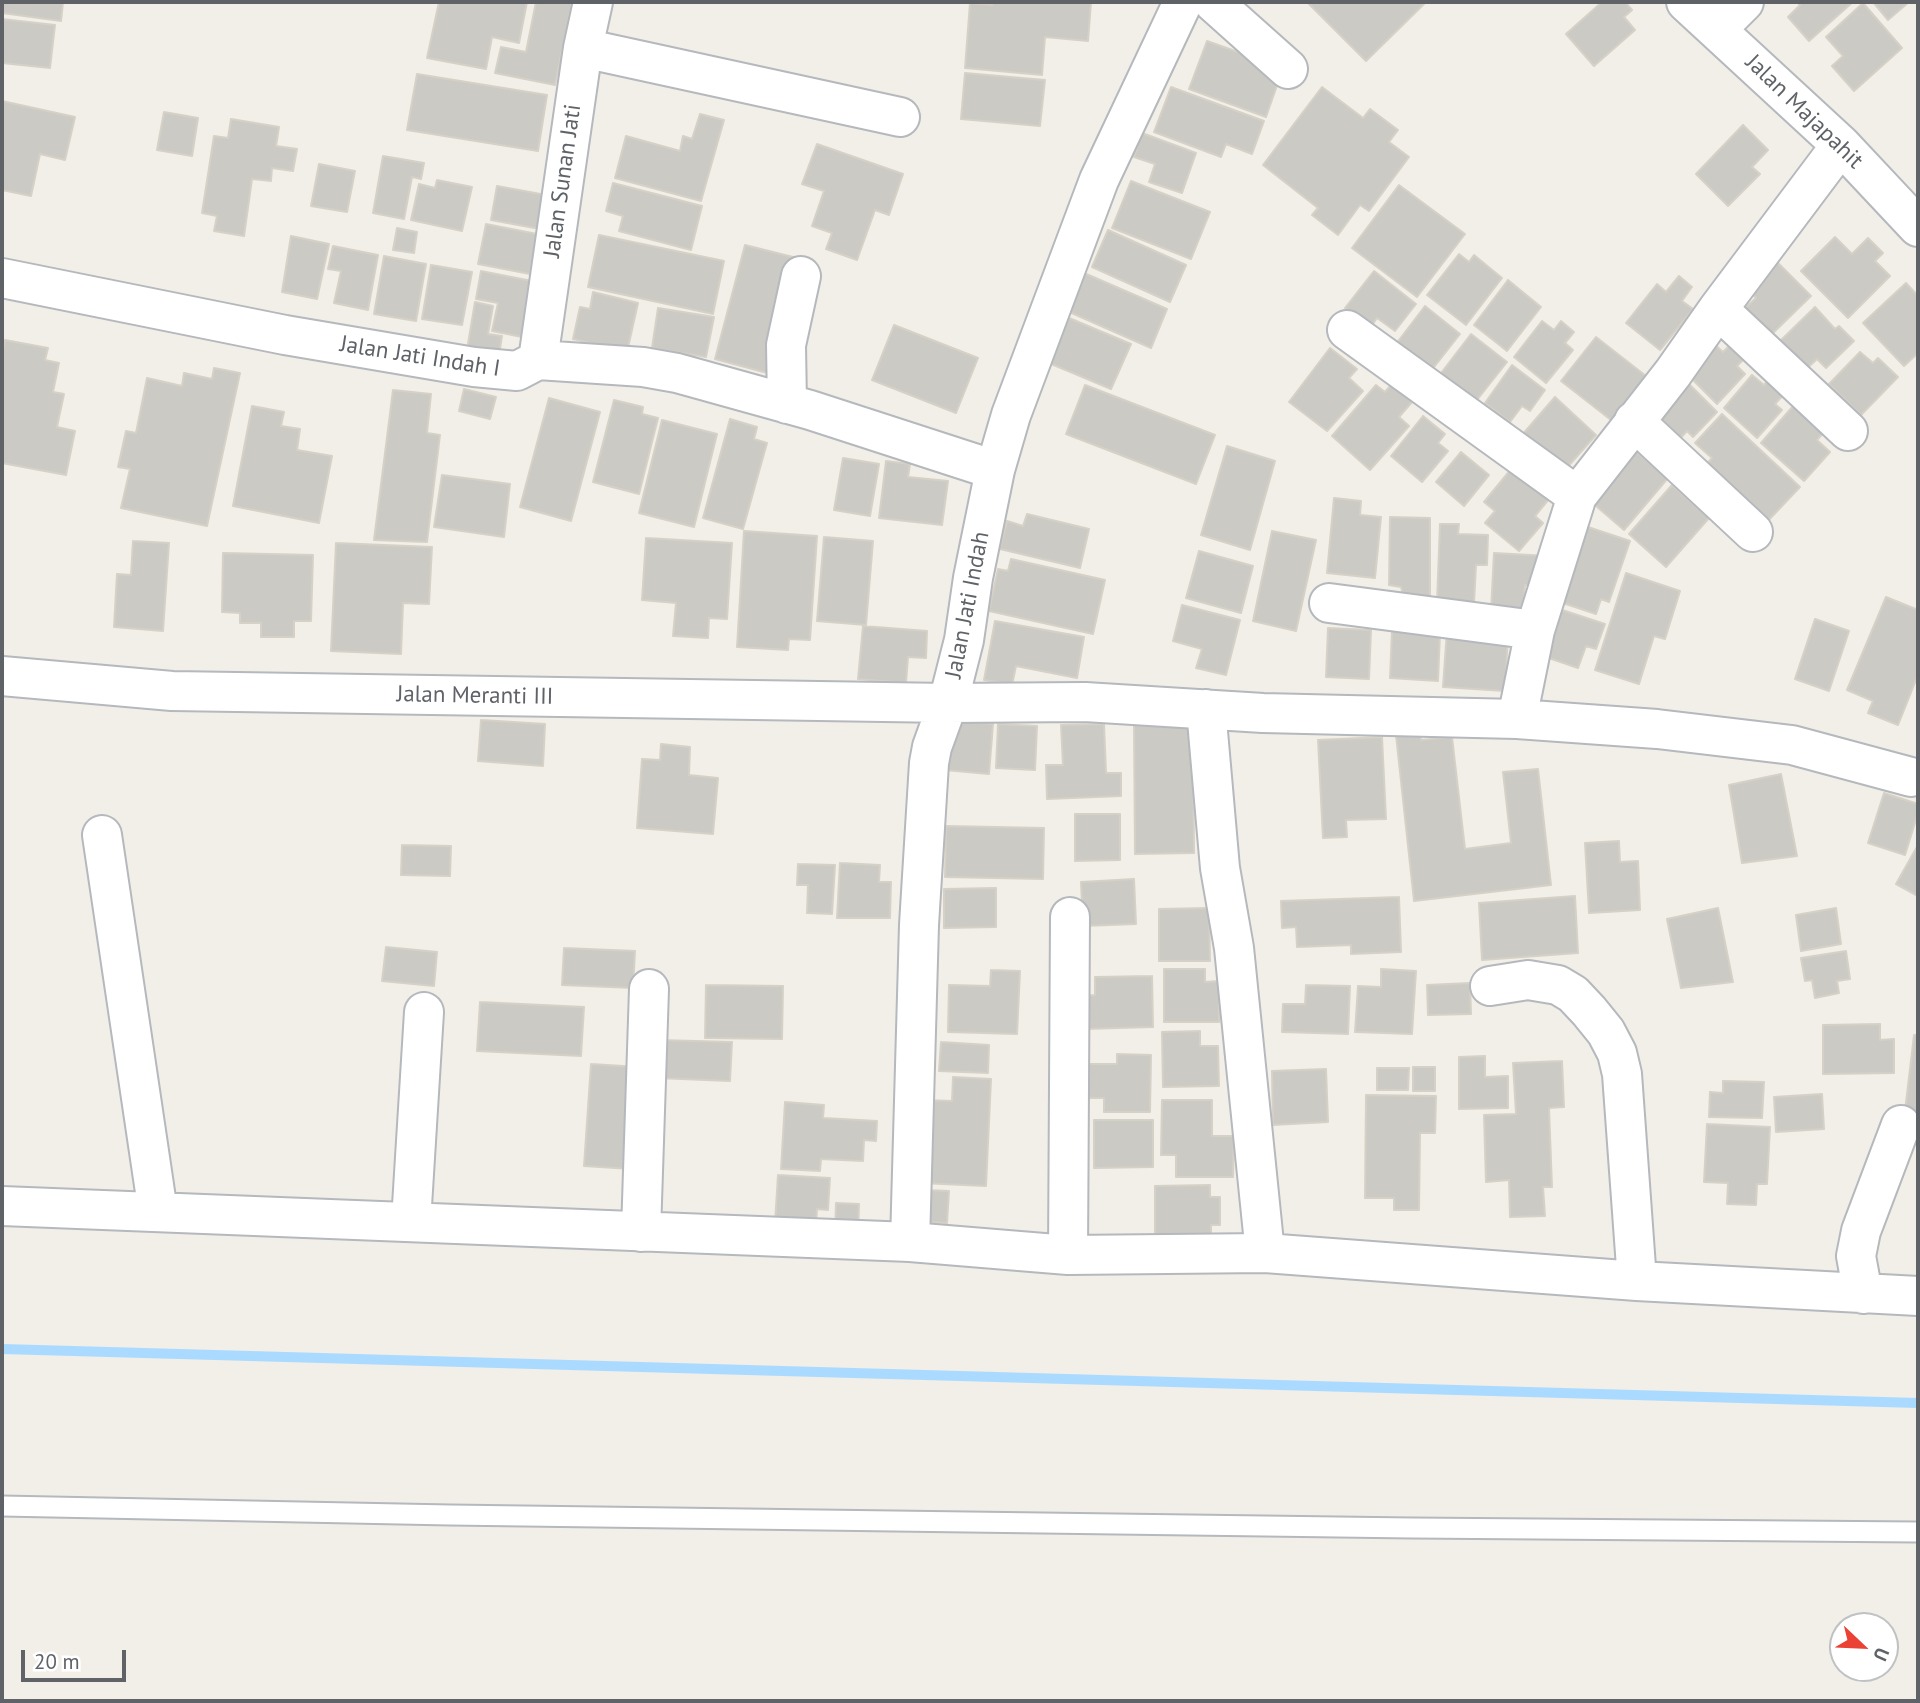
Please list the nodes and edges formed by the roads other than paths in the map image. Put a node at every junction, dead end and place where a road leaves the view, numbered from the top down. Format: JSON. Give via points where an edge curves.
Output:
{"nodes":[{"id":1,"x":593,"y":2,"type":"edge"},
{"id":2,"x":1183,"y":2,"type":"edge"},
{"id":3,"x":1213,"y":2,"type":"edge"},
{"id":4,"x":1686,"y":2,"type":"edge"},
{"id":5,"x":1744,"y":2,"type":"edge"},
{"id":6,"x":1717,"y":29,"type":"junction"},
{"id":7,"x":583,"y":48,"type":"junction"},
{"id":8,"x":1288,"y":69,"type":"dead end"},
{"id":9,"x":900,"y":117,"type":"dead end"},
{"id":10,"x":1841,"y":145,"type":"junction"},
{"id":11,"x":1918,"y":227,"type":"edge"},
{"id":12,"x":801,"y":276,"type":"dead end"},
{"id":13,"x":2,"y":278,"type":"edge"},
{"id":14,"x":1718,"y":309,"type":"junction"},
{"id":15,"x":1347,"y":330,"type":"dead end"},
{"id":16,"x":538,"y":360,"type":"junction"},
{"id":17,"x":787,"y":404,"type":"junction"},
{"id":18,"x":1634,"y":421,"type":"junction"},
{"id":19,"x":1848,"y":431,"type":"dead end"},
{"id":20,"x":995,"y":470,"type":"junction"},
{"id":21,"x":1577,"y":496,"type":"junction"},
{"id":22,"x":1753,"y":532,"type":"dead end"},
{"id":23,"x":1329,"y":603,"type":"dead end"},
{"id":24,"x":1535,"y":630,"type":"junction"},
{"id":25,"x":2,"y":676,"type":"edge"},
{"id":26,"x":948,"y":703,"type":"junction"},
{"id":27,"x":1206,"y":709,"type":"junction"},
{"id":28,"x":1517,"y":719,"type":"junction"},
{"id":29,"x":1916,"y":774,"type":"edge"},
{"id":30,"x":102,"y":835,"type":"dead end"},
{"id":31,"x":1070,"y":918,"type":"dead end"},
{"id":32,"x":1490,"y":986,"type":"dead end"},
{"id":33,"x":649,"y":989,"type":"dead end"},
{"id":34,"x":424,"y":1012,"type":"dead end"},
{"id":35,"x":1901,"y":1125,"type":"dead end"},
{"id":36,"x":2,"y":1206,"type":"edge"},
{"id":37,"x":158,"y":1212,"type":"junction"},
{"id":38,"x":411,"y":1222,"type":"junction"},
{"id":39,"x":641,"y":1232,"type":"junction"},
{"id":40,"x":910,"y":1242,"type":"junction"},
{"id":41,"x":1265,"y":1253,"type":"junction"},
{"id":42,"x":1068,"y":1255,"type":"junction"},
{"id":43,"x":1637,"y":1280,"type":"junction"},
{"id":44,"x":1863,"y":1294,"type":"junction"},
{"id":45,"x":1918,"y":1296,"type":"edge"},
{"id":46,"x":2,"y":1506,"type":"edge"},
{"id":47,"x":1918,"y":1532,"type":"edge"}],
"edges":[{"from":1,"to":7,"type":"street","name":"Jalan Sunan Jati"},
{"from":2,"to":20,"type":"street","name":"Jalan Jati Indah","via":[[1099,180],[1011,415]]},
{"from":3,"to":8,"type":"street"},
{"from":4,"to":6,"type":"street","name":"Jalan Majapahit"},
{"from":5,"to":6,"type":"street"},
{"from":6,"to":10,"type":"street","name":"Jalan Majapahit"},
{"from":7,"to":9,"type":"street"},
{"from":7,"to":16,"type":"street","name":"Jalan Sunan Jati"},
{"from":10,"to":11,"type":"street","name":"Jalan Majapahit"},
{"from":10,"to":14,"type":"street"},
{"from":12,"to":17,"type":"street","via":[[786,345]]},
{"from":13,"to":16,"type":"street","name":"Jalan Jati Indah I","via":[[285,335],[474,367],[517,371]]},
{"from":14,"to":18,"type":"street"},
{"from":14,"to":19,"type":"street"},
{"from":15,"to":21,"type":"street"},
{"from":16,"to":17,"type":"street","name":"Jalan Jati Indah I","via":[[666,371]]},
{"from":17,"to":20,"type":"street","name":"Jalan Jati Indah I"},
{"from":18,"to":21,"type":"street"},
{"from":18,"to":22,"type":"street"},
{"from":20,"to":26,"type":"street","name":"Jalan Jati Indah"},
{"from":21,"to":24,"type":"street"},
{"from":23,"to":24,"type":"street"},
{"from":24,"to":28,"type":"street"},
{"from":25,"to":26,"type":"street","name":"Jalan Meranti III","via":[[173,691]]},
{"from":26,"to":27,"type":"street","name":"Jalan Meranti III","via":[[1085,702]]},
{"from":26,"to":40,"type":"street","name":"Jalan Jati Indah","via":[[929,763],[919,925]]},
{"from":27,"to":28,"type":"street","name":"Jalan Meranti III"},
{"from":27,"to":41,"type":"street"},
{"from":28,"to":29,"type":"street","name":"Jalan Meranti III","via":[[1792,745]]},
{"from":30,"to":37,"type":"street"},
{"from":31,"to":42,"type":"street"},
{"from":32,"to":43,"type":"street","via":[[1528,980],[1558,985],[1589,1011],[1617,1053]]},
{"from":33,"to":39,"type":"street"},
{"from":34,"to":38,"type":"street"},
{"from":35,"to":44,"type":"street","via":[[1861,1231],[1856,1256]]},
{"from":36,"to":37,"type":"street"},
{"from":37,"to":38,"type":"street"},
{"from":38,"to":39,"type":"street"},
{"from":39,"to":40,"type":"street"},
{"from":40,"to":42,"type":"street"},
{"from":41,"to":42,"type":"street"},
{"from":41,"to":43,"type":"street"},
{"from":43,"to":44,"type":"street"},
{"from":44,"to":45,"type":"street"},
{"from":46,"to":47,"type":"lane"}]}
